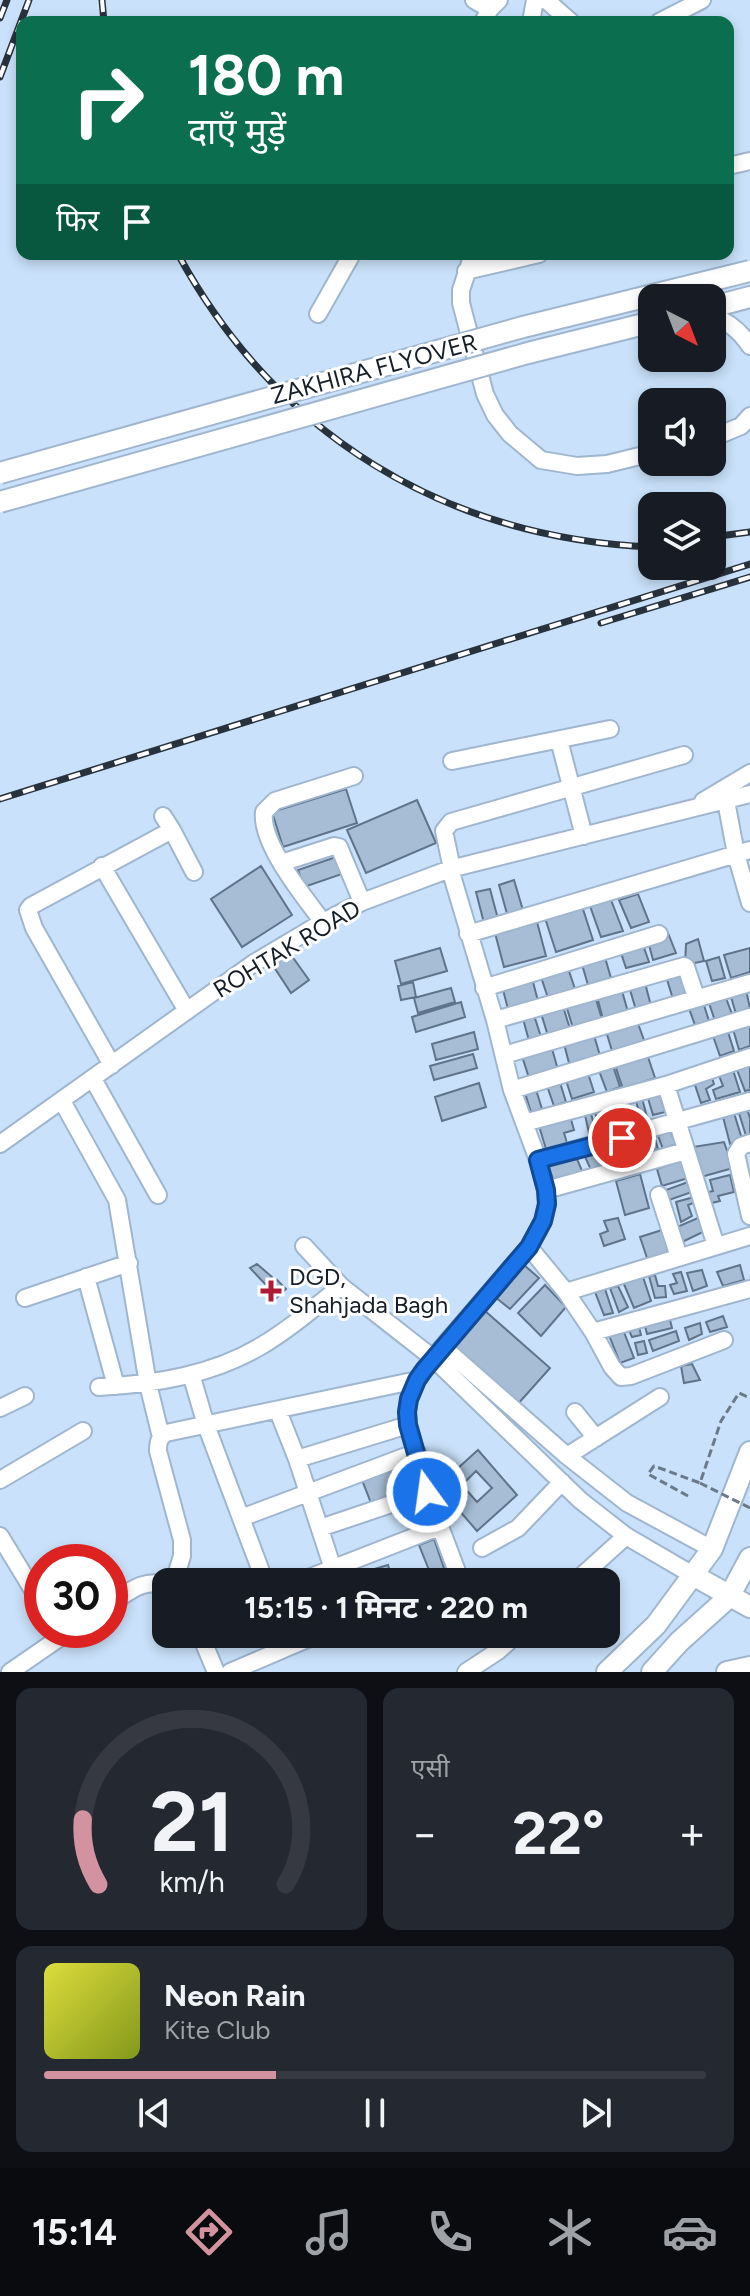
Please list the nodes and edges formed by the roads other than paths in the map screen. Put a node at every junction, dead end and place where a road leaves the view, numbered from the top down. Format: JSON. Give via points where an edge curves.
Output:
{"nodes":[{"id":1,"x":474,"y":0,"type":"edge"},
{"id":2,"x":546,"y":0,"type":"edge"},
{"id":3,"x":702,"y":0,"type":"edge"},
{"id":4,"x":491,"y":10,"type":"edge"},
{"id":5,"x":564,"y":16,"type":"edge"},
{"id":6,"x":672,"y":16,"type":"edge"},
{"id":7,"x":349,"y":260,"type":"edge"},
{"id":8,"x":471,"y":260,"type":"edge"},
{"id":9,"x":513,"y":260,"type":"edge"},
{"id":10,"x":466,"y":271,"type":"junction"},
{"id":11,"x":750,"y":271,"type":"edge"},
{"id":12,"x":750,"y":297,"type":"edge"},
{"id":13,"x":726,"y":303,"type":"edge"},
{"id":14,"x":318,"y":314,"type":"dead end"},
{"id":15,"x":726,"y":321,"type":"edge"},
{"id":16,"x":638,"y":326,"type":"edge"},
{"id":17,"x":750,"y":346,"type":"edge"},
{"id":18,"x":750,"y":416,"type":"edge"},
{"id":19,"x":726,"y":432,"type":"edge"},
{"id":20,"x":638,"y":456,"type":"edge"},
{"id":21,"x":0,"y":473,"type":"edge"},
{"id":22,"x":0,"y":502,"type":"edge"},
{"id":23,"x":610,"y":729,"type":"dead end"},
{"id":24,"x":559,"y":740,"type":"junction"},
{"id":25,"x":684,"y":755,"type":"dead end"},
{"id":26,"x":452,"y":761,"type":"dead end"},
{"id":27,"x":750,"y":773,"type":"edge"},
{"id":28,"x":354,"y":776,"type":"dead end"},
{"id":29,"x":571,"y":788,"type":"junction"},
{"id":30,"x":750,"y":794,"type":"edge"},
{"id":31,"x":726,"y":801,"type":"junction"},
{"id":32,"x":685,"y":811,"type":"junction"},
{"id":33,"x":584,"y":836,"type":"junction"},
{"id":34,"x":743,"y":852,"type":"edge"},
{"id":35,"x":281,"y":863,"type":"junction"},
{"id":36,"x":102,"y":866,"type":"junction"},
{"id":37,"x":451,"y":869,"type":"junction"},
{"id":38,"x":194,"y":872,"type":"dead end"},
{"id":39,"x":362,"y":902,"type":"junction"},
{"id":40,"x":750,"y":903,"type":"edge"},
{"id":41,"x":323,"y":922,"type":"junction"},
{"id":42,"x":468,"y":934,"type":"junction"},
{"id":43,"x":659,"y":934,"type":"dead end"},
{"id":44,"x":750,"y":983,"type":"edge"},
{"id":45,"x":484,"y":988,"type":"junction"},
{"id":46,"x":696,"y":997,"type":"junction"},
{"id":47,"x":187,"y":1011,"type":"junction"},
{"id":48,"x":750,"y":1017,"type":"edge"},
{"id":49,"x":495,"y":1020,"type":"junction"},
{"id":50,"x":504,"y":1055,"type":"junction"},
{"id":51,"x":750,"y":1057,"type":"edge"},
{"id":52,"x":112,"y":1065,"type":"junction"},
{"id":53,"x":93,"y":1079,"type":"junction"},
{"id":54,"x":666,"y":1085,"type":"junction"},
{"id":55,"x":512,"y":1090,"type":"junction"},
{"id":56,"x":62,"y":1101,"type":"junction"},
{"id":57,"x":750,"y":1101,"type":"edge"},
{"id":58,"x":524,"y":1123,"type":"junction"},
{"id":59,"x":678,"y":1123,"type":"junction"},
{"id":60,"x":750,"y":1143,"type":"edge"},
{"id":61,"x":0,"y":1144,"type":"edge"},
{"id":62,"x":686,"y":1151,"type":"junction"},
{"id":63,"x":538,"y":1160,"type":"junction"},
{"id":64,"x":546,"y":1190,"type":"junction"},
{"id":65,"x":158,"y":1195,"type":"dead end"},
{"id":66,"x":659,"y":1195,"type":"dead end"},
{"id":67,"x":750,"y":1216,"type":"edge"},
{"id":68,"x":750,"y":1236,"type":"edge"},
{"id":69,"x":304,"y":1246,"type":"dead end"},
{"id":70,"x":716,"y":1246,"type":"junction"},
{"id":71,"x":529,"y":1247,"type":"junction"},
{"id":72,"x":679,"y":1257,"type":"junction"},
{"id":73,"x":129,"y":1263,"type":"junction"},
{"id":74,"x":86,"y":1277,"type":"junction"},
{"id":75,"x":341,"y":1286,"type":"junction"},
{"id":76,"x":750,"y":1289,"type":"edge"},
{"id":77,"x":566,"y":1292,"type":"junction"},
{"id":78,"x":25,"y":1298,"type":"dead end"},
{"id":79,"x":593,"y":1332,"type":"junction"},
{"id":80,"x":724,"y":1340,"type":"dead end"},
{"id":81,"x":438,"y":1352,"type":"junction"},
{"id":82,"x":191,"y":1374,"type":"junction"},
{"id":83,"x":417,"y":1380,"type":"junction"},
{"id":84,"x":148,"y":1384,"type":"junction"},
{"id":85,"x":25,"y":1396,"type":"dead end"},
{"id":86,"x":660,"y":1397,"type":"dead end"},
{"id":87,"x":0,"y":1408,"type":"edge"},
{"id":88,"x":278,"y":1411,"type":"junction"},
{"id":89,"x":575,"y":1412,"type":"dead end"},
{"id":90,"x":206,"y":1425,"type":"junction"},
{"id":91,"x":408,"y":1425,"type":"junction"},
{"id":92,"x":83,"y":1431,"type":"dead end"},
{"id":93,"x":161,"y":1437,"type":"junction"},
{"id":94,"x":596,"y":1438,"type":"junction"},
{"id":95,"x":417,"y":1452,"type":"junction"},
{"id":96,"x":750,"y":1452,"type":"edge"},
{"id":97,"x":567,"y":1456,"type":"junction"},
{"id":98,"x":297,"y":1459,"type":"junction"},
{"id":99,"x":0,"y":1480,"type":"edge"},
{"id":100,"x":562,"y":1482,"type":"junction"},
{"id":101,"x":427,"y":1492,"type":"junction"},
{"id":102,"x":308,"y":1493,"type":"junction"},
{"id":103,"x":241,"y":1518,"type":"junction"},
{"id":104,"x":439,"y":1527,"type":"junction"},
{"id":105,"x":320,"y":1528,"type":"junction"},
{"id":106,"x":0,"y":1536,"type":"edge"},
{"id":107,"x":626,"y":1536,"type":"junction"},
{"id":108,"x":482,"y":1548,"type":"dead end"},
{"id":109,"x":712,"y":1549,"type":"junction"},
{"id":110,"x":749,"y":1563,"type":"edge"},
{"id":111,"x":178,"y":1568,"type":"edge"},
{"id":112,"x":260,"y":1568,"type":"edge"},
{"id":113,"x":333,"y":1568,"type":"edge"},
{"id":114,"x":336,"y":1568,"type":"edge"},
{"id":115,"x":455,"y":1568,"type":"edge"},
{"id":116,"x":591,"y":1568,"type":"edge"},
{"id":117,"x":691,"y":1574,"type":"junction"},
{"id":118,"x":24,"y":1575,"type":"edge"},
{"id":119,"x":152,"y":1582,"type":"edge"},
{"id":120,"x":128,"y":1593,"type":"edge"},
{"id":121,"x":729,"y":1597,"type":"junction"},
{"id":122,"x":750,"y":1607,"type":"edge"},
{"id":123,"x":42,"y":1648,"type":"edge"},
{"id":124,"x":206,"y":1648,"type":"edge"},
{"id":125,"x":286,"y":1648,"type":"edge"},
{"id":126,"x":496,"y":1648,"type":"edge"},
{"id":127,"x":501,"y":1648,"type":"edge"},
{"id":128,"x":498,"y":1651,"type":"junction"},
{"id":129,"x":750,"y":1667,"type":"edge"},
{"id":130,"x":10,"y":1672,"type":"edge"},
{"id":131,"x":216,"y":1672,"type":"edge"},
{"id":132,"x":230,"y":1672,"type":"edge"},
{"id":133,"x":466,"y":1672,"type":"edge"},
{"id":134,"x":607,"y":1672,"type":"edge"},
{"id":135,"x":652,"y":1672,"type":"edge"},
{"id":136,"x":727,"y":1672,"type":"edge"}],
"edges":[{"from":1,"to":4,"type":"street"},
{"from":2,"to":5,"type":"street"},
{"from":3,"to":6,"type":"street"},
{"from":7,"to":14,"type":"street"},
{"from":8,"to":10,"type":"street"},
{"from":9,"to":10,"type":"street"},
{"from":10,"to":20,"type":"street","via":[[461,303],[485,394],[510,434],[541,460],[577,466]]},
{"from":11,"to":21,"type":"main road","name":"ZAKHIRA FLYOVER","bridge":true,"via":[[523,327]]},
{"from":12,"to":13,"type":"main road"},
{"from":15,"to":17,"type":"street"},
{"from":16,"to":22,"type":"main road","name":"ZAKHIRA FLYOVER","bridge":true},
{"from":18,"to":19,"type":"street"},
{"from":23,"to":24,"type":"street"},
{"from":24,"to":26,"type":"street"},
{"from":24,"to":29,"type":"street"},
{"from":25,"to":29,"type":"street"},
{"from":27,"to":32,"type":"street"},
{"from":28,"to":35,"type":"street","via":[[267,808],[264,823]]},
{"from":29,"to":33,"type":"street"},
{"from":29,"to":37,"type":"street","via":[[451,822],[444,831]]},
{"from":30,"to":31,"type":"street","name":"ROHTAK ROAD"},
{"from":31,"to":32,"type":"street","name":"ROHTAK ROAD"},
{"from":31,"to":34,"type":"street"},
{"from":32,"to":33,"type":"street","name":"ROHTAK ROAD"},
{"from":33,"to":37,"type":"street","name":"ROHTAK ROAD"},
{"from":34,"to":40,"type":"street"},
{"from":34,"to":42,"type":"street"},
{"from":35,"to":39,"type":"street","via":[[339,847]]},
{"from":35,"to":41,"type":"street"},
{"from":36,"to":38,"type":"street","via":[[168,823]]},
{"from":36,"to":47,"type":"street"},
{"from":36,"to":52,"type":"street","via":[[28,910]]},
{"from":37,"to":39,"type":"street","name":"ROHTAK ROAD"},
{"from":37,"to":42,"type":"street"},
{"from":39,"to":41,"type":"street","name":"ROHTAK ROAD"},
{"from":41,"to":47,"type":"street","name":"ROHTAK ROAD"},
{"from":42,"to":45,"type":"street"},
{"from":43,"to":45,"type":"street"},
{"from":44,"to":46,"type":"street"},
{"from":45,"to":49,"type":"street"},
{"from":46,"to":49,"type":"street","via":[[684,966]]},
{"from":46,"to":50,"type":"street"},
{"from":47,"to":52,"type":"street","name":"ROHTAK ROAD"},
{"from":48,"to":55,"type":"street"},
{"from":49,"to":50,"type":"street"},
{"from":50,"to":55,"type":"street"},
{"from":51,"to":54,"type":"street"},
{"from":52,"to":53,"type":"street","name":"ROHTAK ROAD"},
{"from":53,"to":56,"type":"street","name":"ROHTAK ROAD"},
{"from":53,"to":65,"type":"street"},
{"from":54,"to":58,"type":"street"},
{"from":54,"to":59,"type":"street"},
{"from":55,"to":58,"type":"street"},
{"from":56,"to":61,"type":"street","name":"ROHTAK ROAD"},
{"from":56,"to":73,"type":"street","via":[[117,1200]]},
{"from":57,"to":59,"type":"street"},
{"from":58,"to":63,"type":"street"},
{"from":59,"to":62,"type":"street"},
{"from":59,"to":63,"type":"street"},
{"from":60,"to":67,"type":"street","via":[[736,1154]]},
{"from":62,"to":64,"type":"street"},
{"from":62,"to":70,"type":"street"},
{"from":63,"to":64,"type":"street"},
{"from":64,"to":71,"type":"street","via":[[543,1221]]},
{"from":66,"to":72,"type":"street"},
{"from":68,"to":70,"type":"street"},
{"from":69,"to":75,"type":"street"},
{"from":70,"to":72,"type":"street"},
{"from":71,"to":77,"type":"street"},
{"from":71,"to":81,"type":"street"},
{"from":72,"to":77,"type":"street"},
{"from":73,"to":74,"type":"street"},
{"from":73,"to":84,"type":"street"},
{"from":74,"to":78,"type":"street"},
{"from":74,"to":84,"type":"street","via":[[108,1386]]},
{"from":75,"to":81,"type":"street"},
{"from":75,"to":82,"type":"street","via":[[261,1346]]},
{"from":76,"to":79,"type":"street"},
{"from":77,"to":79,"type":"street"},
{"from":79,"to":80,"type":"street","via":[[621,1377]]},
{"from":81,"to":83,"type":"street"},
{"from":81,"to":97,"type":"street"},
{"from":81,"to":100,"type":"street"},
{"from":82,"to":84,"type":"street"},
{"from":82,"to":90,"type":"street"},
{"from":83,"to":88,"type":"street"},
{"from":83,"to":91,"type":"street"},
{"from":84,"to":93,"type":"street"},
{"from":85,"to":87,"type":"street"},
{"from":86,"to":94,"type":"street"},
{"from":88,"to":90,"type":"street"},
{"from":88,"to":98,"type":"street"},
{"from":89,"to":94,"type":"street"},
{"from":90,"to":93,"type":"street"},
{"from":90,"to":103,"type":"street"},
{"from":91,"to":95,"type":"street"},
{"from":91,"to":98,"type":"street"},
{"from":92,"to":99,"type":"street"},
{"from":93,"to":111,"type":"street","via":[[158,1451],[183,1548]]},
{"from":94,"to":97,"type":"street"},
{"from":95,"to":101,"type":"street"},
{"from":95,"to":102,"type":"street"},
{"from":96,"to":109,"type":"main road"},
{"from":97,"to":109,"type":"street","via":[[627,1503]]},
{"from":98,"to":102,"type":"street"},
{"from":100,"to":107,"type":"street"},
{"from":100,"to":108,"type":"street","via":[[518,1528]]},
{"from":101,"to":104,"type":"street"},
{"from":101,"to":105,"type":"street"},
{"from":102,"to":103,"type":"street"},
{"from":102,"to":105,"type":"street"},
{"from":103,"to":112,"type":"street"},
{"from":104,"to":114,"type":"street"},
{"from":104,"to":115,"type":"street"},
{"from":105,"to":113,"type":"street"},
{"from":106,"to":118,"type":"street"},
{"from":107,"to":116,"type":"street"},
{"from":107,"to":117,"type":"street"},
{"from":109,"to":110,"type":"main road"},
{"from":109,"to":117,"type":"main road"},
{"from":110,"to":121,"type":"main road"},
{"from":117,"to":121,"type":"main road"},
{"from":117,"to":134,"type":"main road","via":[[656,1625]]},
{"from":119,"to":120,"type":"street"},
{"from":121,"to":122,"type":"main road"},
{"from":121,"to":135,"type":"main road"},
{"from":123,"to":130,"type":"street"},
{"from":124,"to":131,"type":"street"},
{"from":125,"to":132,"type":"street"},
{"from":126,"to":128,"type":"street"},
{"from":127,"to":128,"type":"street"},
{"from":128,"to":133,"type":"street"},
{"from":129,"to":136,"type":"main road"}]}
